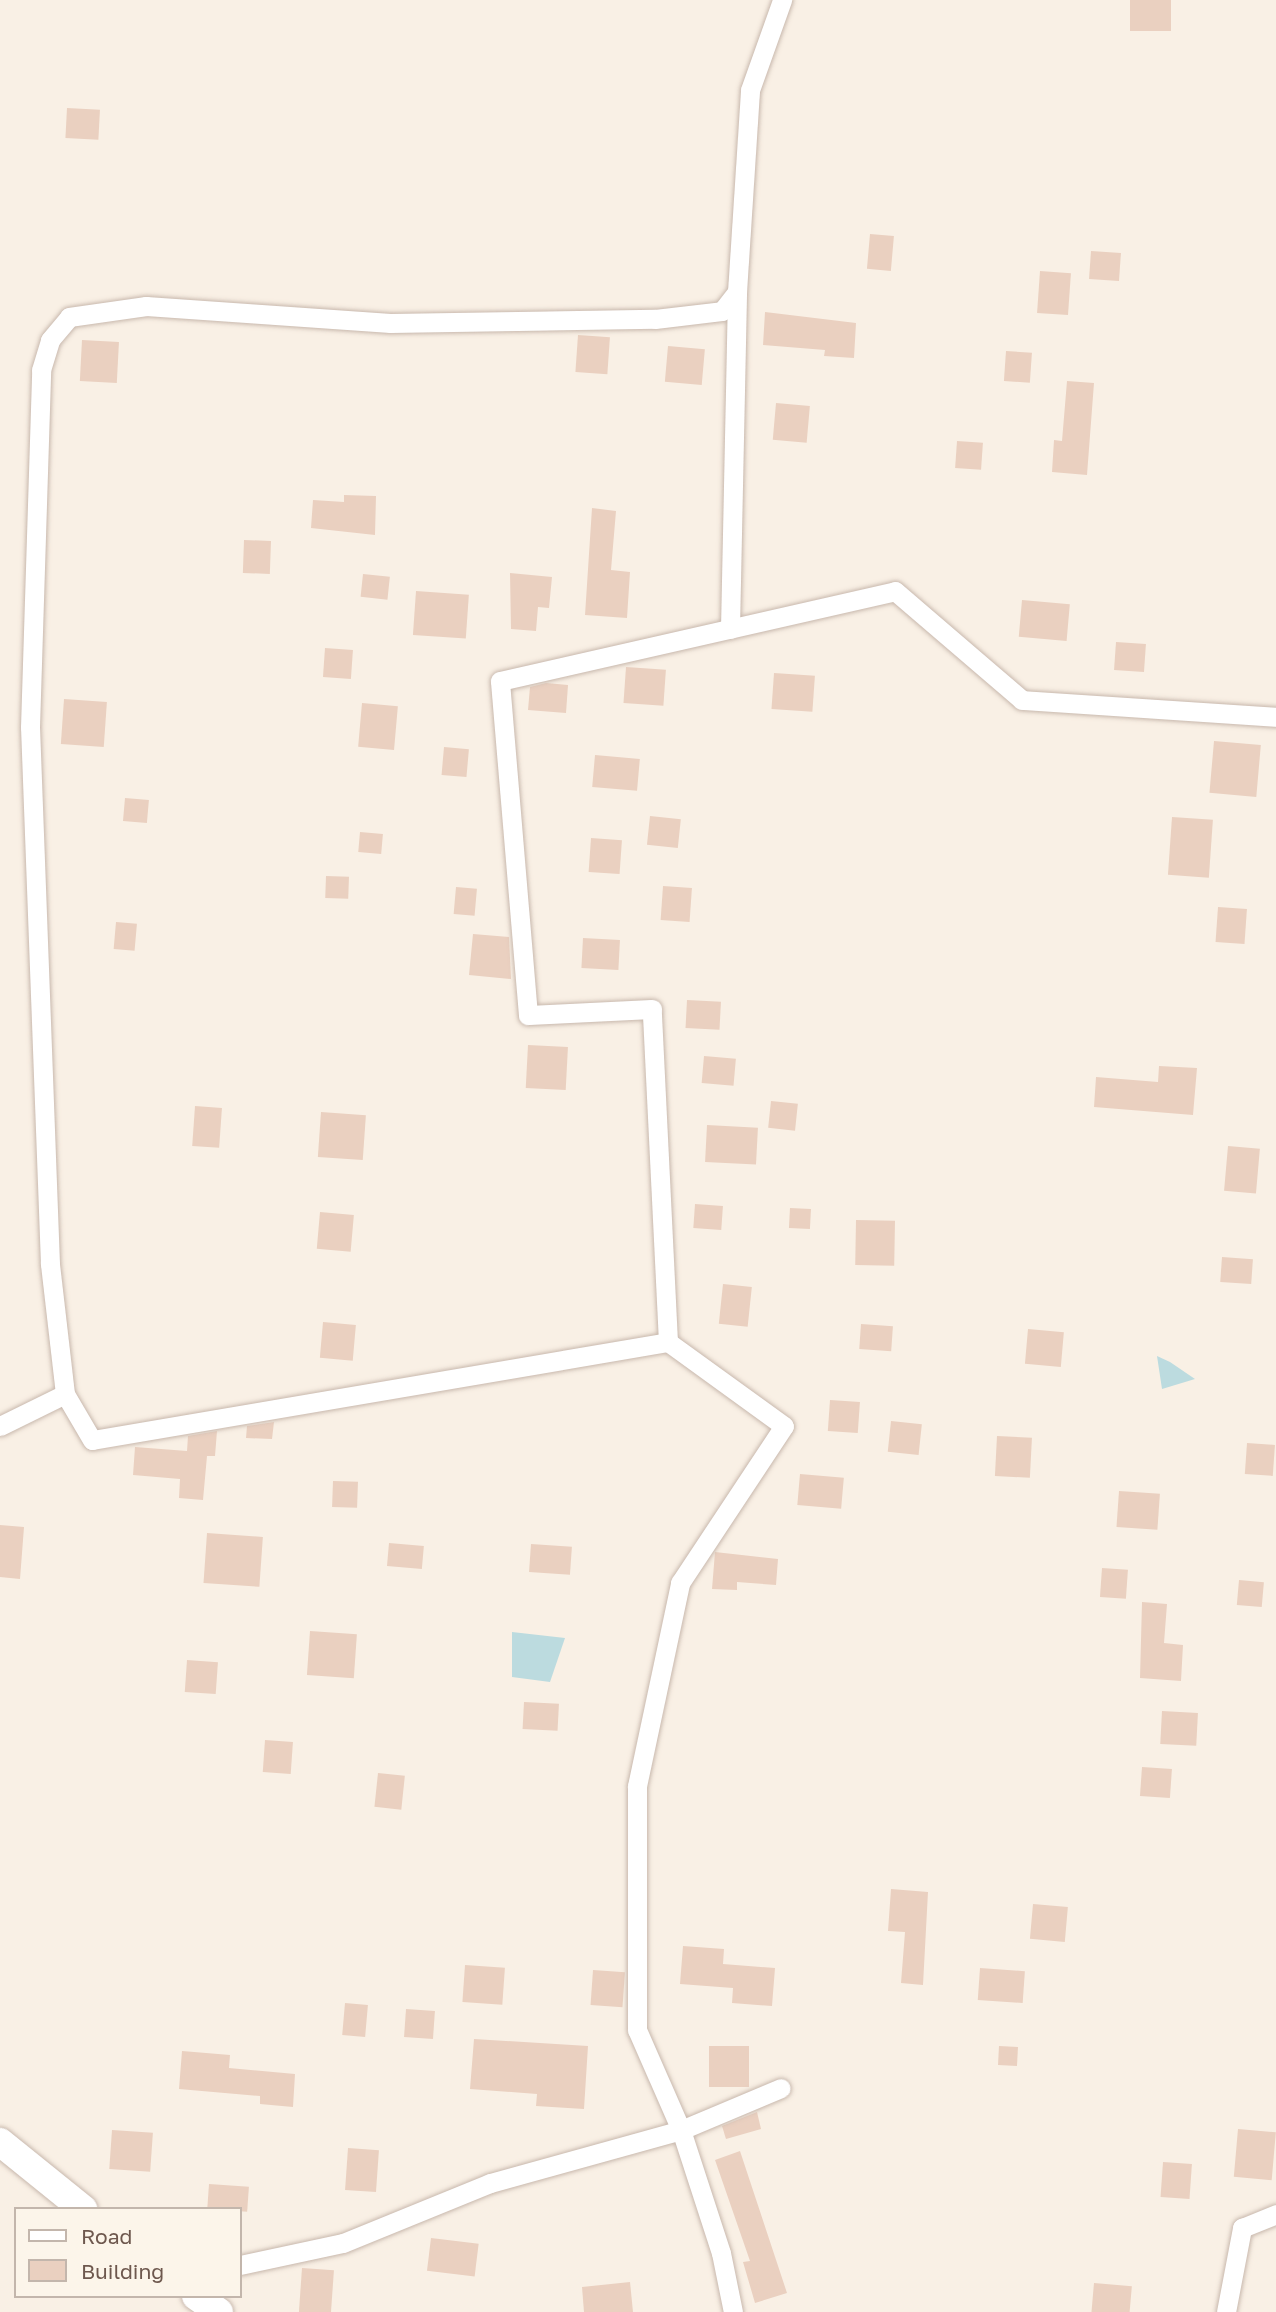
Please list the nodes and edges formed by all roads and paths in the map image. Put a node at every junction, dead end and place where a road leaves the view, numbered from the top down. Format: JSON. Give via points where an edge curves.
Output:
{"nodes":[{"id":1,"x":782,"y":0,"type":"edge"},
{"id":2,"x":737,"y":292,"type":"junction"},
{"id":3,"x":730,"y":629,"type":"junction"},
{"id":4,"x":1276,"y":717,"type":"edge"},
{"id":5,"x":668,"y":1342,"type":"junction"},
{"id":6,"x":65,"y":1394,"type":"junction"},
{"id":7,"x":0,"y":1426,"type":"edge"},
{"id":8,"x":781,"y":2088,"type":"dead end"},
{"id":9,"x":681,"y":2130,"type":"junction"},
{"id":10,"x":0,"y":2142,"type":"edge"},
{"id":11,"x":81,"y":2207,"type":"edge"},
{"id":12,"x":1276,"y":2214,"type":"edge"},
{"id":13,"x":242,"y":2265,"type":"edge"},
{"id":14,"x":199,"y":2298,"type":"edge"},
{"id":15,"x":219,"y":2312,"type":"edge"},
{"id":16,"x":733,"y":2312,"type":"edge"},
{"id":17,"x":1226,"y":2312,"type":"edge"}],
"edges":[{"from":1,"to":2,"type":"street","via":[[750,90]]},
{"from":2,"to":3,"type":"street"},
{"from":2,"to":6,"type":"street","via":[[722,312],[655,319],[390,323],[146,306],[69,317],[50,340],[41,370],[30,727],[42,1126],[50,1264]]},
{"from":3,"to":4,"type":"street","via":[[895,591],[1022,700]]},
{"from":3,"to":5,"type":"street","via":[[500,681],[528,1015],[652,1009]]},
{"from":5,"to":6,"type":"street","via":[[92,1440]]},
{"from":5,"to":9,"type":"street","via":[[784,1426],[680,1583],[637,1786],[637,2030]]},
{"from":6,"to":7,"type":"street"},
{"from":8,"to":9,"type":"street"},
{"from":9,"to":13,"type":"street","via":[[490,2183],[343,2243]]},
{"from":9,"to":16,"type":"street","via":[[721,2253]]},
{"from":10,"to":11,"type":"main road"},
{"from":12,"to":17,"type":"street","via":[[1242,2228]]},
{"from":14,"to":15,"type":"main road"}]}
